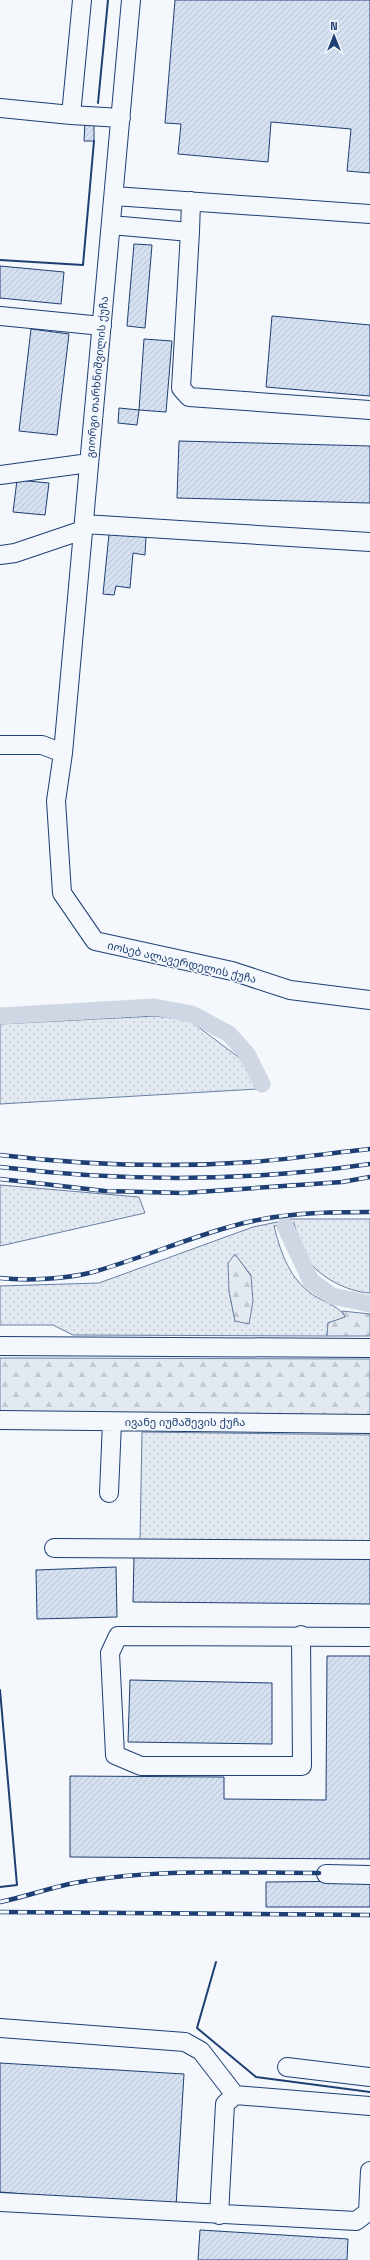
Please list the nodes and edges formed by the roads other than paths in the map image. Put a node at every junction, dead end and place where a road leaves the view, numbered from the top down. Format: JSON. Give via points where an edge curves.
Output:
{"nodes":[{"id":1,"x":82,"y":0,"type":"edge"},
{"id":2,"x":131,"y":0,"type":"edge"},
{"id":3,"x":0,"y":108,"type":"edge"},
{"id":4,"x":70,"y":115,"type":"junction"},
{"id":5,"x":121,"y":118,"type":"junction"},
{"id":6,"x":114,"y":196,"type":"junction"},
{"id":7,"x":191,"y":201,"type":"junction"},
{"id":8,"x":370,"y":214,"type":"edge"},
{"id":9,"x":111,"y":225,"type":"junction"},
{"id":10,"x":190,"y":232,"type":"junction"},
{"id":11,"x":0,"y":316,"type":"edge"},
{"id":12,"x":102,"y":326,"type":"junction"},
{"id":13,"x":370,"y":410,"type":"edge"},
{"id":14,"x":89,"y":463,"type":"junction"},
{"id":15,"x":0,"y":475,"type":"edge"},
{"id":16,"x":84,"y":527,"type":"junction"},
{"id":17,"x":370,"y":542,"type":"edge"},
{"id":18,"x":0,"y":555,"type":"edge"},
{"id":19,"x":0,"y":745,"type":"edge"},
{"id":20,"x":63,"y":753,"type":"junction"},
{"id":21,"x":370,"y":1000,"type":"edge"},
{"id":22,"x":0,"y":1346,"type":"edge"},
{"id":23,"x":370,"y":1348,"type":"edge"},
{"id":24,"x":0,"y":1420,"type":"edge"},
{"id":25,"x":112,"y":1422,"type":"junction"},
{"id":26,"x":370,"y":1424,"type":"edge"},
{"id":27,"x":109,"y":1493,"type":"dead end"},
{"id":28,"x":54,"y":1548,"type":"dead end"},
{"id":29,"x":370,"y":1550,"type":"edge"},
{"id":30,"x":301,"y":1635,"type":"junction"},
{"id":31,"x":370,"y":1636,"type":"edge"},
{"id":32,"x":326,"y":1874,"type":"dead end"},
{"id":33,"x":370,"y":1875,"type":"edge"},
{"id":34,"x":0,"y":2028,"type":"edge"},
{"id":35,"x":287,"y":2067,"type":"dead end"},
{"id":36,"x":370,"y":2077,"type":"edge"},
{"id":37,"x":235,"y":2095,"type":"junction"},
{"id":38,"x":370,"y":2106,"type":"edge"},
{"id":39,"x":370,"y":2171,"type":"edge"},
{"id":40,"x":0,"y":2202,"type":"edge"},
{"id":41,"x":218,"y":2215,"type":"junction"}],
"edges":[{"from":1,"to":4,"type":"street"},
{"from":2,"to":5,"type":"street","name":"გიორგი თარხნიშვილის ქუჩა"},
{"from":3,"to":4,"type":"street"},
{"from":4,"to":5,"type":"street"},
{"from":5,"to":6,"type":"street","name":"გიორგი თარხნიშვილის ქუჩა"},
{"from":6,"to":7,"type":"street"},
{"from":6,"to":9,"type":"street","name":"გიორგი თარხნიშვილის ქუჩა"},
{"from":7,"to":8,"type":"street"},
{"from":7,"to":10,"type":"street"},
{"from":9,"to":10,"type":"street"},
{"from":9,"to":12,"type":"street","name":"გიორგი თარხნიშვილის ქუჩა"},
{"from":10,"to":13,"type":"street","via":[[181,388],[189,397]]},
{"from":11,"to":12,"type":"street"},
{"from":12,"to":14,"type":"street","name":"გიორგი თარხნიშვილის ქუჩა"},
{"from":14,"to":15,"type":"street"},
{"from":14,"to":16,"type":"street","name":"გიორგი თარხნიშვილის ქუჩა"},
{"from":16,"to":17,"type":"street"},
{"from":16,"to":18,"type":"street","via":[[15,553]]},
{"from":16,"to":20,"type":"street","name":"გიორგი თარხნიშვილის ქუჩა"},
{"from":19,"to":20,"type":"street","via":[[42,745]]},
{"from":20,"to":21,"type":"street","name":"იოსებ ალავერდელის ქუჩა","via":[[56,801],[62,893],[95,941],[232,971],[290,990]]},
{"from":22,"to":23,"type":"street"},
{"from":24,"to":25,"type":"street","name":"ივანე იუმაშევის ქუჩა"},
{"from":25,"to":26,"type":"street","name":"ივანე იუმაშევის ქუჩა"},
{"from":25,"to":27,"type":"street"},
{"from":28,"to":29,"type":"street"},
{"from":30,"to":30,"type":"street","via":[[118,1636],[110,1653],[115,1755],[141,1766],[302,1766]]},
{"from":30,"to":31,"type":"street"},
{"from":32,"to":33,"type":"street"},
{"from":34,"to":37,"type":"street","via":[[185,2042],[201,2051]]},
{"from":35,"to":36,"type":"street"},
{"from":37,"to":38,"type":"street"},
{"from":37,"to":41,"type":"street","via":[[225,2104]]},
{"from":39,"to":41,"type":"street","via":[[368,2212],[356,2221]]},
{"from":40,"to":41,"type":"street"}]}
